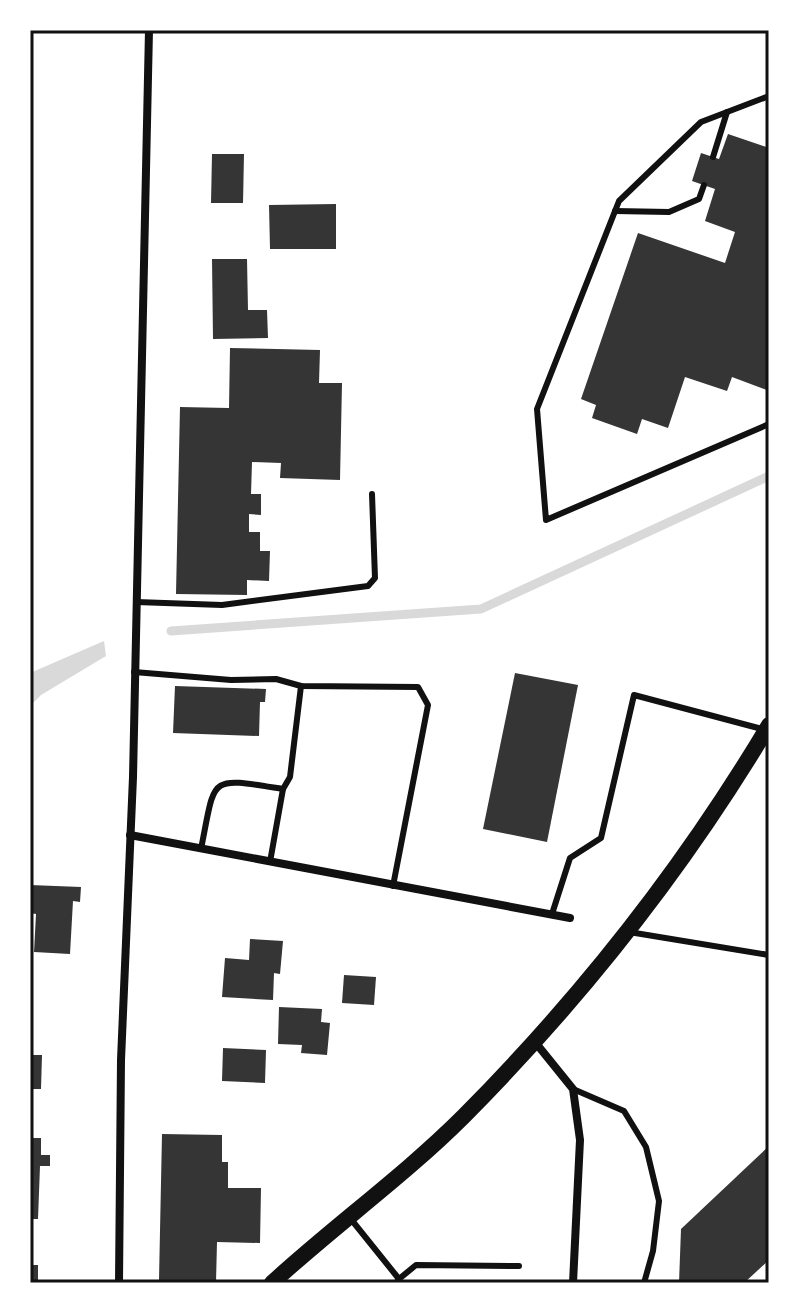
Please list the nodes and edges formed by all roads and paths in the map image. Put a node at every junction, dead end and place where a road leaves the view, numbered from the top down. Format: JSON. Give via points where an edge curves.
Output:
{"nodes":[{"id":1,"x":149,"y":30,"type":"edge"},
{"id":2,"x":769,"y":96,"type":"edge"},
{"id":3,"x":727,"y":112,"type":"junction"},
{"id":4,"x":713,"y":157,"type":"dead end"},
{"id":5,"x":704,"y":185,"type":"dead end"},
{"id":6,"x":615,"y":211,"type":"junction"},
{"id":7,"x":769,"y":424,"type":"edge"},
{"id":8,"x":372,"y":494,"type":"dead end"},
{"id":9,"x":136,"y":602,"type":"junction"},
{"id":10,"x":134,"y":672,"type":"junction"},
{"id":11,"x":301,"y":686,"type":"junction"},
{"id":12,"x":767,"y":728,"type":"edge"},
{"id":13,"x":283,"y":789,"type":"junction"},
{"id":14,"x":130,"y":835,"type":"junction"},
{"id":15,"x":201,"y":849,"type":"junction"},
{"id":16,"x":270,"y":862,"type":"junction"},
{"id":17,"x":393,"y":886,"type":"junction"},
{"id":18,"x":552,"y":914,"type":"junction"},
{"id":19,"x":570,"y":918,"type":"dead end"},
{"id":20,"x":625,"y":931,"type":"junction"},
{"id":21,"x":769,"y":955,"type":"edge"},
{"id":22,"x":534,"y":1041,"type":"junction"},
{"id":23,"x":573,"y":1089,"type":"junction"},
{"id":24,"x":349,"y":1217,"type":"junction"},
{"id":25,"x":519,"y":1266,"type":"dead end"},
{"id":26,"x":398,"y":1281,"type":"edge"},
{"id":27,"x":119,"y":1283,"type":"edge"},
{"id":28,"x":272,"y":1283,"type":"edge"},
{"id":29,"x":573,"y":1283,"type":"edge"},
{"id":30,"x":644,"y":1283,"type":"edge"}],
"edges":[{"from":1,"to":9,"type":"street"},
{"from":2,"to":3,"type":"lane"},
{"from":3,"to":4,"type":"lane"},
{"from":3,"to":6,"type":"lane","via":[[701,122],[619,201]]},
{"from":5,"to":6,"type":"lane","via":[[699,199],[669,212]]},
{"from":6,"to":7,"type":"lane","via":[[537,409],[546,520]]},
{"from":8,"to":9,"type":"lane","via":[[375,578],[368,586],[222,605]]},
{"from":9,"to":10,"type":"street"},
{"from":10,"to":11,"type":"lane","via":[[276,679]]},
{"from":10,"to":14,"type":"street"},
{"from":11,"to":13,"type":"lane","via":[[290,777]]},
{"from":11,"to":17,"type":"lane","via":[[418,687],[424,694],[428,705]]},
{"from":12,"to":18,"type":"lane","via":[[634,695],[601,838],[570,858]]},
{"from":12,"to":20,"type":"main road","via":[[734,783]]},
{"from":13,"to":15,"type":"lane","via":[[227,780],[219,785]]},
{"from":13,"to":16,"type":"lane"},
{"from":14,"to":15,"type":"street"},
{"from":14,"to":27,"type":"street"},
{"from":15,"to":16,"type":"street"},
{"from":16,"to":17,"type":"street"},
{"from":17,"to":18,"type":"street"},
{"from":18,"to":19,"type":"street"},
{"from":20,"to":21,"type":"lane"},
{"from":20,"to":22,"type":"main road"},
{"from":22,"to":23,"type":"street"},
{"from":22,"to":24,"type":"main road","via":[[462,1117]]},
{"from":23,"to":29,"type":"street","via":[[580,1140]]},
{"from":23,"to":30,"type":"lane","via":[[624,1111],[646,1147],[659,1201]]},
{"from":24,"to":26,"type":"lane"},
{"from":24,"to":28,"type":"main road"},
{"from":25,"to":26,"type":"lane","via":[[416,1265]]}]}
